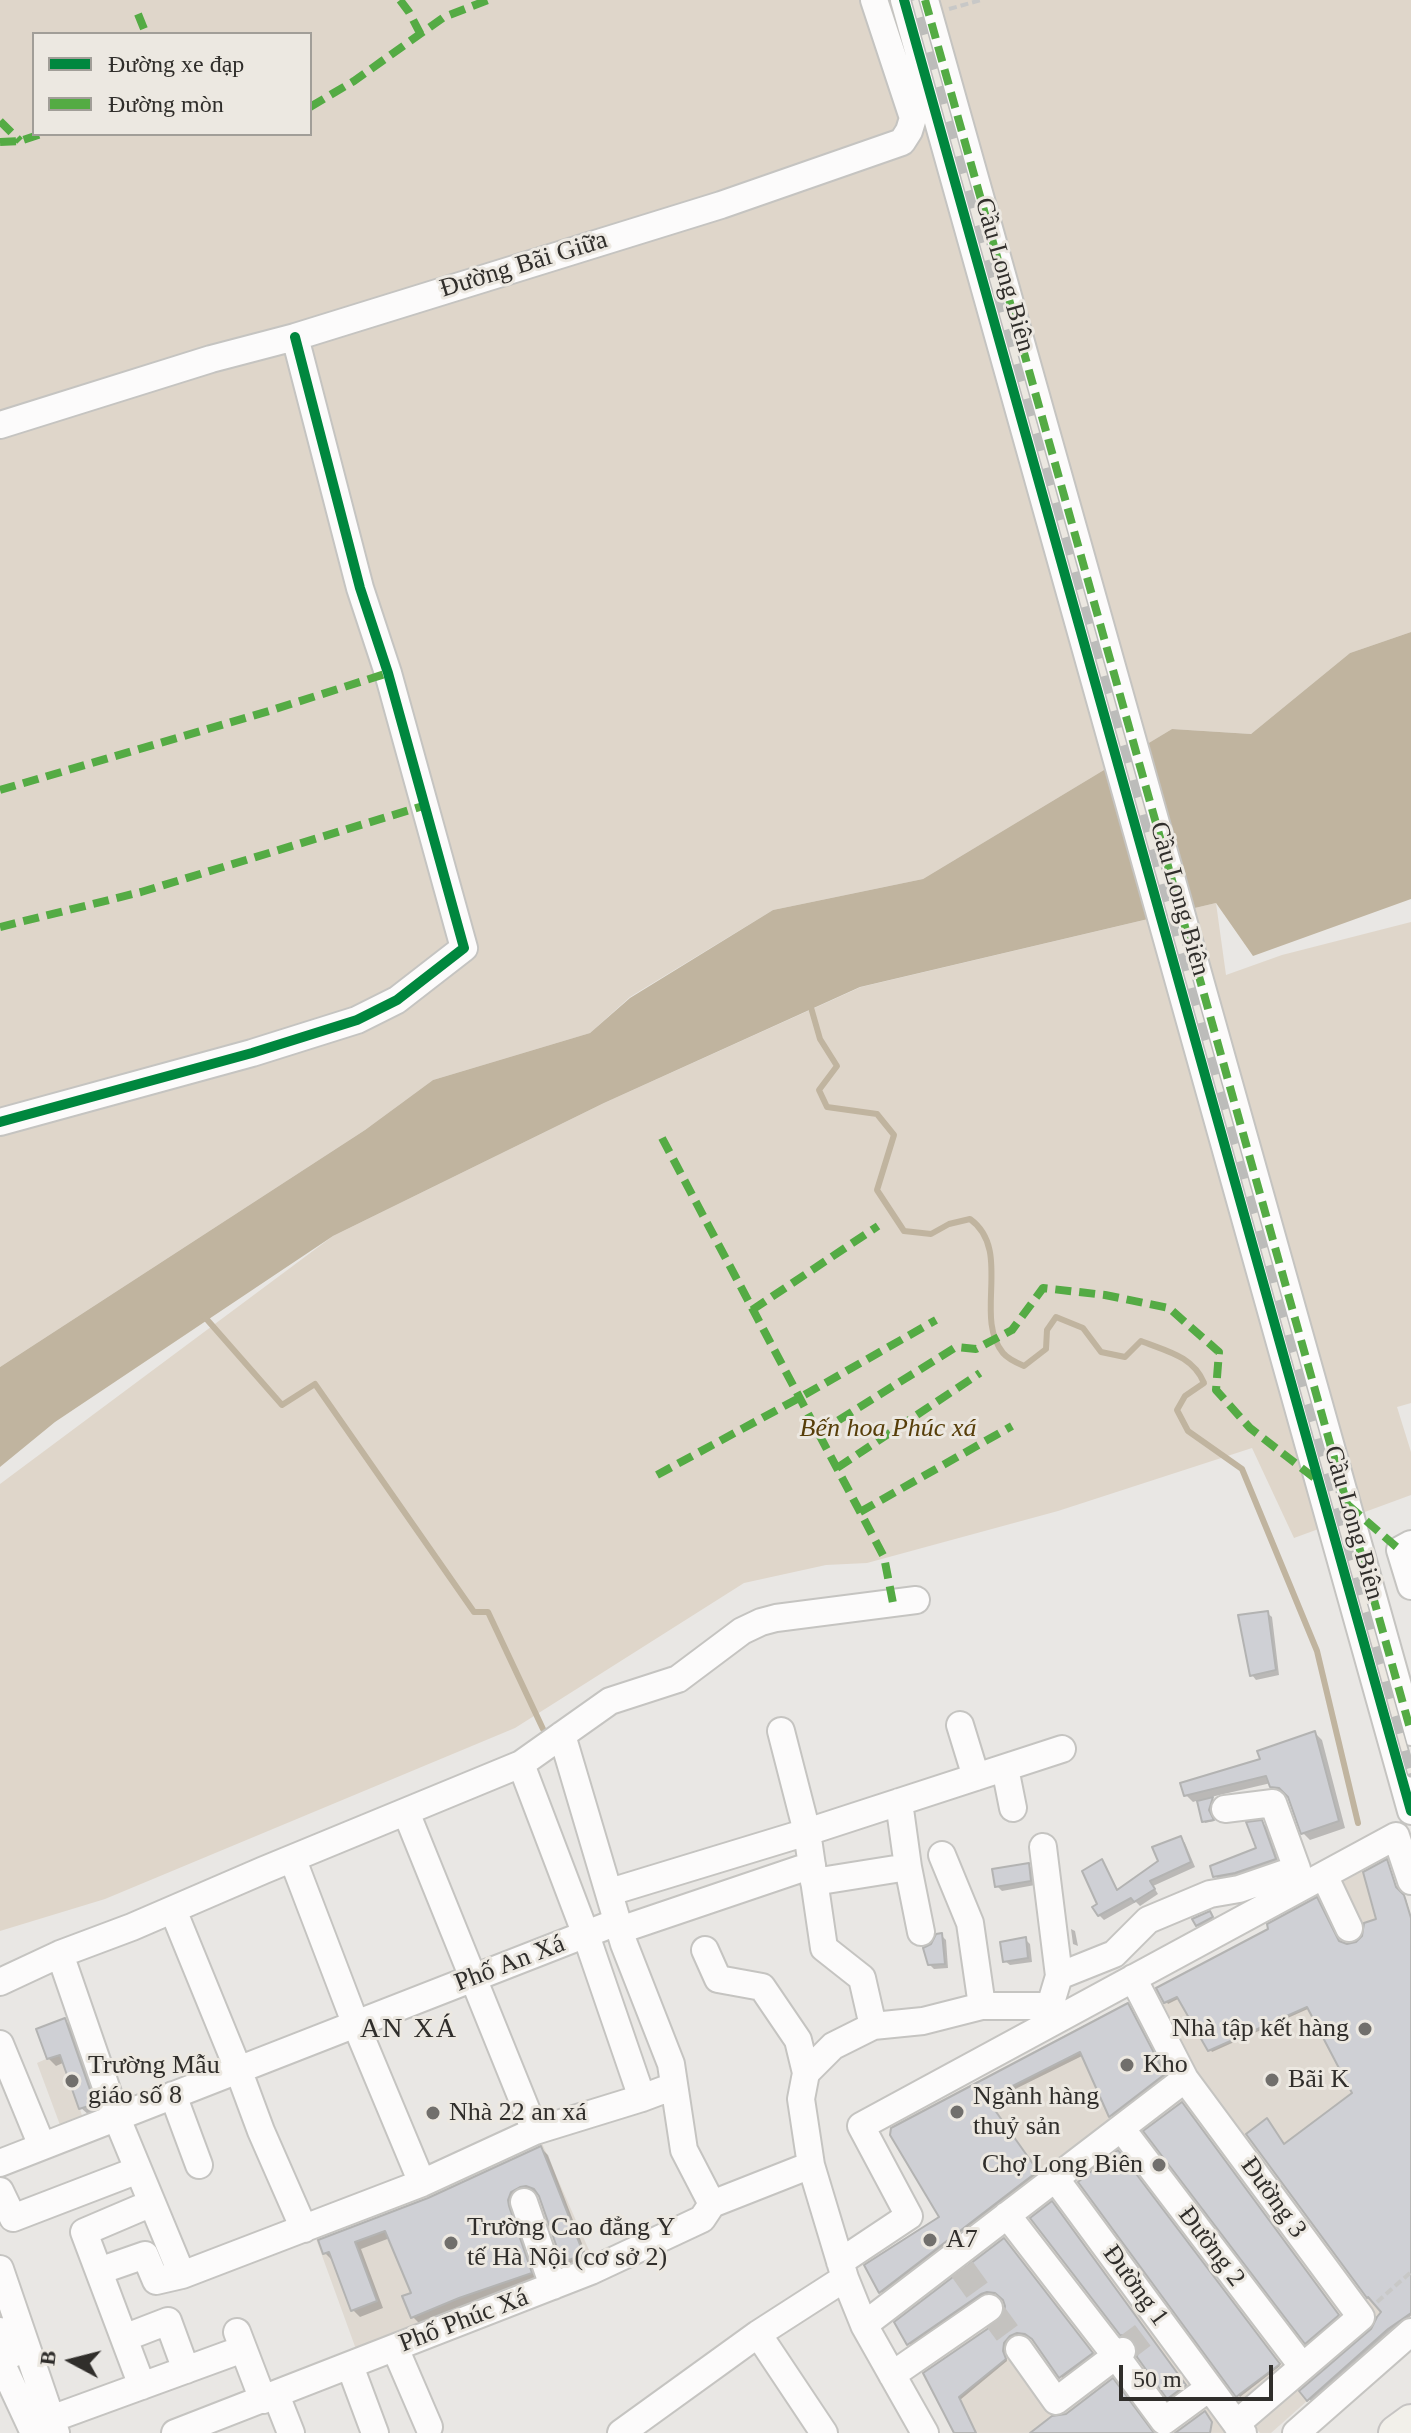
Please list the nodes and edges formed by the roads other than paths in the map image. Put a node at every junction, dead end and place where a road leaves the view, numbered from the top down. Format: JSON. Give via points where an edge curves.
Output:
{"nodes":[{"id":1,"x":874,"y":0,"type":"edge"},
{"id":2,"x":904,"y":0,"type":"edge"},
{"id":3,"x":927,"y":7,"type":"edge"},
{"id":4,"x":295,"y":337,"type":"junction"},
{"id":5,"x":0,"y":425,"type":"edge"},
{"id":6,"x":0,"y":1122,"type":"edge"},
{"id":7,"x":1411,"y":1544,"type":"edge"},
{"id":8,"x":1411,"y":1586,"type":"edge"},
{"id":9,"x":916,"y":1600,"type":"dead end"},
{"id":10,"x":960,"y":1725,"type":"dead end"},
{"id":11,"x":781,"y":1731,"type":"dead end"},
{"id":12,"x":1411,"y":1732,"type":"edge"},
{"id":13,"x":562,"y":1735,"type":"junction"},
{"id":14,"x":1062,"y":1749,"type":"dead end"},
{"id":15,"x":521,"y":1764,"type":"junction"},
{"id":16,"x":1005,"y":1768,"type":"junction"},
{"id":17,"x":976,"y":1777,"type":"junction"},
{"id":18,"x":899,"y":1802,"type":"junction"},
{"id":19,"x":1013,"y":1808,"type":"dead end"},
{"id":20,"x":1225,"y":1809,"type":"dead end"},
{"id":21,"x":1411,"y":1811,"type":"edge"},
{"id":22,"x":406,"y":1812,"type":"junction"},
{"id":23,"x":807,"y":1832,"type":"junction"},
{"id":24,"x":1043,"y":1847,"type":"dead end"},
{"id":25,"x":942,"y":1855,"type":"dead end"},
{"id":26,"x":293,"y":1860,"type":"junction"},
{"id":27,"x":908,"y":1867,"type":"junction"},
{"id":28,"x":813,"y":1874,"type":"junction"},
{"id":29,"x":1324,"y":1875,"type":"junction"},
{"id":30,"x":1411,"y":1881,"type":"edge"},
{"id":31,"x":610,"y":1892,"type":"junction"},
{"id":32,"x":173,"y":1910,"type":"junction"},
{"id":33,"x":619,"y":1926,"type":"junction"},
{"id":34,"x":1349,"y":1928,"type":"dead end"},
{"id":35,"x":921,"y":1932,"type":"dead end"},
{"id":36,"x":586,"y":1935,"type":"junction"},
{"id":37,"x":705,"y":1950,"type":"dead end"},
{"id":38,"x":60,"y":1954,"type":"junction"},
{"id":39,"x":1059,"y":1976,"type":"junction"},
{"id":40,"x":474,"y":1978,"type":"junction"},
{"id":41,"x":1133,"y":1978,"type":"junction"},
{"id":42,"x":0,"y":1982,"type":"edge"},
{"id":43,"x":982,"y":2006,"type":"junction"},
{"id":44,"x":356,"y":2025,"type":"junction"},
{"id":45,"x":873,"y":2026,"type":"junction"},
{"id":46,"x":0,"y":2044,"type":"edge"},
{"id":47,"x":238,"y":2069,"type":"junction"},
{"id":48,"x":806,"y":2073,"type":"junction"},
{"id":49,"x":1185,"y":2079,"type":"junction"},
{"id":50,"x":674,"y":2086,"type":"junction"},
{"id":51,"x":173,"y":2095,"type":"junction"},
{"id":52,"x":642,"y":2098,"type":"junction"},
{"id":53,"x":116,"y":2116,"type":"junction"},
{"id":54,"x":1121,"y":2128,"type":"junction"},
{"id":55,"x":535,"y":2131,"type":"junction"},
{"id":56,"x":42,"y":2146,"type":"junction"},
{"id":57,"x":0,"y":2163,"type":"edge"},
{"id":58,"x":199,"y":2165,"type":"dead end"},
{"id":59,"x":811,"y":2165,"type":"junction"},
{"id":60,"x":138,"y":2170,"type":"junction"},
{"id":61,"x":1055,"y":2178,"type":"junction"},
{"id":62,"x":422,"y":2183,"type":"junction"},
{"id":63,"x":0,"y":2191,"type":"edge"},
{"id":64,"x":524,"y":2202,"type":"dead end"},
{"id":65,"x":152,"y":2203,"type":"junction"},
{"id":66,"x":712,"y":2204,"type":"junction"},
{"id":67,"x":1007,"y":2215,"type":"junction"},
{"id":68,"x":304,"y":2229,"type":"junction"},
{"id":69,"x":0,"y":2269,"type":"edge"},
{"id":70,"x":842,"y":2270,"type":"junction"},
{"id":71,"x":99,"y":2271,"type":"junction"},
{"id":72,"x":182,"y":2275,"type":"junction"},
{"id":73,"x":553,"y":2286,"type":"junction"},
{"id":74,"x":989,"y":2308,"type":"dead end"},
{"id":75,"x":864,"y":2325,"type":"junction"},
{"id":76,"x":1411,"y":2332,"type":"edge"},
{"id":77,"x":758,"y":2334,"type":"junction"},
{"id":78,"x":124,"y":2338,"type":"junction"},
{"id":79,"x":395,"y":2348,"type":"junction"},
{"id":80,"x":1019,"y":2349,"type":"tunnel mouth"},
{"id":81,"x":7,"y":2350,"type":"edge"},
{"id":82,"x":1119,"y":2353,"type":"junction"},
{"id":83,"x":350,"y":2366,"type":"junction"},
{"id":84,"x":1302,"y":2366,"type":"junction"},
{"id":85,"x":186,"y":2370,"type":"junction"},
{"id":86,"x":892,"y":2375,"type":"junction"},
{"id":87,"x":142,"y":2386,"type":"junction"},
{"id":88,"x":1209,"y":2388,"type":"junction"},
{"id":89,"x":269,"y":2398,"type":"junction"},
{"id":90,"x":1411,"y":2422,"type":"edge"},
{"id":91,"x":651,"y":2424,"type":"edge"},
{"id":92,"x":429,"y":2427,"type":"dead end"},
{"id":93,"x":47,"y":2428,"type":"edge"},
{"id":94,"x":1239,"y":2428,"type":"edge"},
{"id":95,"x":175,"y":2433,"type":"edge"},
{"id":96,"x":291,"y":2433,"type":"edge"},
{"id":97,"x":375,"y":2433,"type":"edge"},
{"id":98,"x":621,"y":2433,"type":"edge"},
{"id":99,"x":824,"y":2433,"type":"edge"},
{"id":100,"x":925,"y":2433,"type":"edge"},
{"id":101,"x":1296,"y":2433,"type":"edge"},
{"id":102,"x":1396,"y":2433,"type":"edge"}],
"edges":[{"from":1,"to":4,"type":"street","name":"Đường Bãi Giữa","via":[[913,118],[902,142],[721,205]]},
{"from":2,"to":21,"type":"street","name":"Cầu Long Biên"},
{"from":3,"to":12,"type":"street","name":"Cầu Long Biên"},
{"from":4,"to":5,"type":"street","name":"Đường Bãi Giữa"},
{"from":4,"to":6,"type":"street","via":[[360,588],[464,948],[397,1000],[357,1020]]},
{"from":7,"to":8,"type":"street","via":[[1400,1550]]},
{"from":9,"to":13,"type":"street","via":[[761,1622],[678,1679],[610,1701]]},
{"from":10,"to":17,"type":"street"},
{"from":11,"to":23,"type":"street"},
{"from":13,"to":15,"type":"street"},
{"from":13,"to":31,"type":"street"},
{"from":14,"to":16,"type":"street"},
{"from":15,"to":22,"type":"street"},
{"from":15,"to":36,"type":"street"},
{"from":16,"to":17,"type":"street"},
{"from":16,"to":19,"type":"street"},
{"from":17,"to":18,"type":"street"},
{"from":18,"to":23,"type":"street"},
{"from":18,"to":27,"type":"street"},
{"from":20,"to":39,"type":"street","via":[[1273,1803],[1297,1869],[1210,1894],[1148,1920],[1114,1954]]},
{"from":22,"to":26,"type":"street"},
{"from":22,"to":40,"type":"street"},
{"from":23,"to":28,"type":"street"},
{"from":23,"to":31,"type":"street"},
{"from":24,"to":39,"type":"street"},
{"from":25,"to":43,"type":"street","via":[[970,1923]]},
{"from":26,"to":32,"type":"street"},
{"from":26,"to":44,"type":"street"},
{"from":27,"to":28,"type":"street","name":"Phố An Xá"},
{"from":27,"to":35,"type":"street"},
{"from":28,"to":33,"type":"street","name":"Phố An Xá"},
{"from":28,"to":45,"type":"street","via":[[824,1948],[862,1978]]},
{"from":29,"to":30,"type":"street","via":[[1396,1836]]},
{"from":29,"to":34,"type":"street"},
{"from":29,"to":41,"type":"street"},
{"from":31,"to":33,"type":"street"},
{"from":32,"to":38,"type":"street"},
{"from":32,"to":47,"type":"street"},
{"from":33,"to":36,"type":"street","name":"Phố An Xá"},
{"from":33,"to":50,"type":"street","via":[[671,2064]]},
{"from":36,"to":40,"type":"street","name":"Phố An Xá"},
{"from":36,"to":52,"type":"street"},
{"from":37,"to":48,"type":"street","via":[[718,1979],[762,1987],[798,2040]]},
{"from":38,"to":42,"type":"street"},
{"from":38,"to":53,"type":"street"},
{"from":39,"to":43,"type":"street","via":[[1050,2006]]},
{"from":40,"to":44,"type":"street","name":"Phố An Xá"},
{"from":40,"to":55,"type":"street"},
{"from":41,"to":49,"type":"street","name":"Đường 3"},
{"from":41,"to":70,"type":"street","via":[[861,2126],[909,2216]]},
{"from":43,"to":45,"type":"street","via":[[923,2021]]},
{"from":44,"to":47,"type":"street","name":"Phố An Xá"},
{"from":44,"to":62,"type":"street"},
{"from":45,"to":48,"type":"street","via":[[833,2046]]},
{"from":46,"to":56,"type":"street"},
{"from":47,"to":51,"type":"street","name":"Phố An Xá"},
{"from":47,"to":68,"type":"street"},
{"from":48,"to":59,"type":"street","via":[[801,2099]]},
{"from":49,"to":54,"type":"street"},
{"from":49,"to":84,"type":"street","name":"Đường 3","via":[[1361,2317]]},
{"from":50,"to":52,"type":"street"},
{"from":50,"to":66,"type":"street","via":[[684,2150]]},
{"from":51,"to":53,"type":"street","name":"Phố An Xá"},
{"from":51,"to":58,"type":"street"},
{"from":52,"to":55,"type":"street"},
{"from":53,"to":56,"type":"street","name":"Phố An Xá"},
{"from":53,"to":60,"type":"street"},
{"from":54,"to":61,"type":"street"},
{"from":54,"to":84,"type":"street","name":"Đường 2"},
{"from":55,"to":62,"type":"street"},
{"from":56,"to":57,"type":"street","name":"Phố An Xá"},
{"from":59,"to":66,"type":"street","name":"Phố Phúc Xá"},
{"from":59,"to":70,"type":"street"},
{"from":60,"to":63,"type":"street","via":[[13,2218]]},
{"from":60,"to":65,"type":"street"},
{"from":61,"to":67,"type":"street"},
{"from":61,"to":88,"type":"street","name":"Đường 1","via":[[1157,2324]]},
{"from":62,"to":68,"type":"street"},
{"from":64,"to":73,"type":"street"},
{"from":65,"to":71,"type":"street","via":[[84,2232]]},
{"from":65,"to":72,"type":"street"},
{"from":66,"to":73,"type":"street","name":"Phố Phúc Xá","via":[[702,2219]]},
{"from":67,"to":75,"type":"street","via":[[957,2263]]},
{"from":67,"to":82,"type":"street"},
{"from":68,"to":72,"type":"street"},
{"from":69,"to":81,"type":"street"},
{"from":70,"to":75,"type":"street"},
{"from":70,"to":77,"type":"street"},
{"from":71,"to":72,"type":"street","via":[[145,2255],[156,2281]]},
{"from":71,"to":78,"type":"street"},
{"from":73,"to":79,"type":"street","name":"Phố Phúc Xá"},
{"from":74,"to":86,"type":"street"},
{"from":75,"to":86,"type":"street"},
{"from":76,"to":101,"type":"street"},
{"from":77,"to":91,"type":"street"},
{"from":77,"to":99,"type":"street"},
{"from":78,"to":85,"type":"street","via":[[168,2321]]},
{"from":78,"to":87,"type":"street"},
{"from":79,"to":83,"type":"street","name":"Phố Phúc Xá"},
{"from":79,"to":92,"type":"street"},
{"from":80,"to":82,"type":"street","via":[[1056,2401]]},
{"from":81,"to":93,"type":"street"},
{"from":82,"to":88,"type":"street","via":[[1164,2421]]},
{"from":83,"to":89,"type":"street","name":"Phố Phúc Xá"},
{"from":83,"to":97,"type":"street"},
{"from":84,"to":94,"type":"street"},
{"from":85,"to":87,"type":"street"},
{"from":85,"to":89,"type":"street","via":[[240,2341]]},
{"from":86,"to":100,"type":"street"},
{"from":87,"to":93,"type":"street"},
{"from":88,"to":94,"type":"street","name":"Đường 1"},
{"from":89,"to":95,"type":"street","name":"Phố Phúc Xá"},
{"from":89,"to":96,"type":"street"},
{"from":90,"to":102,"type":"main road"},
{"from":91,"to":98,"type":"street"}]}
